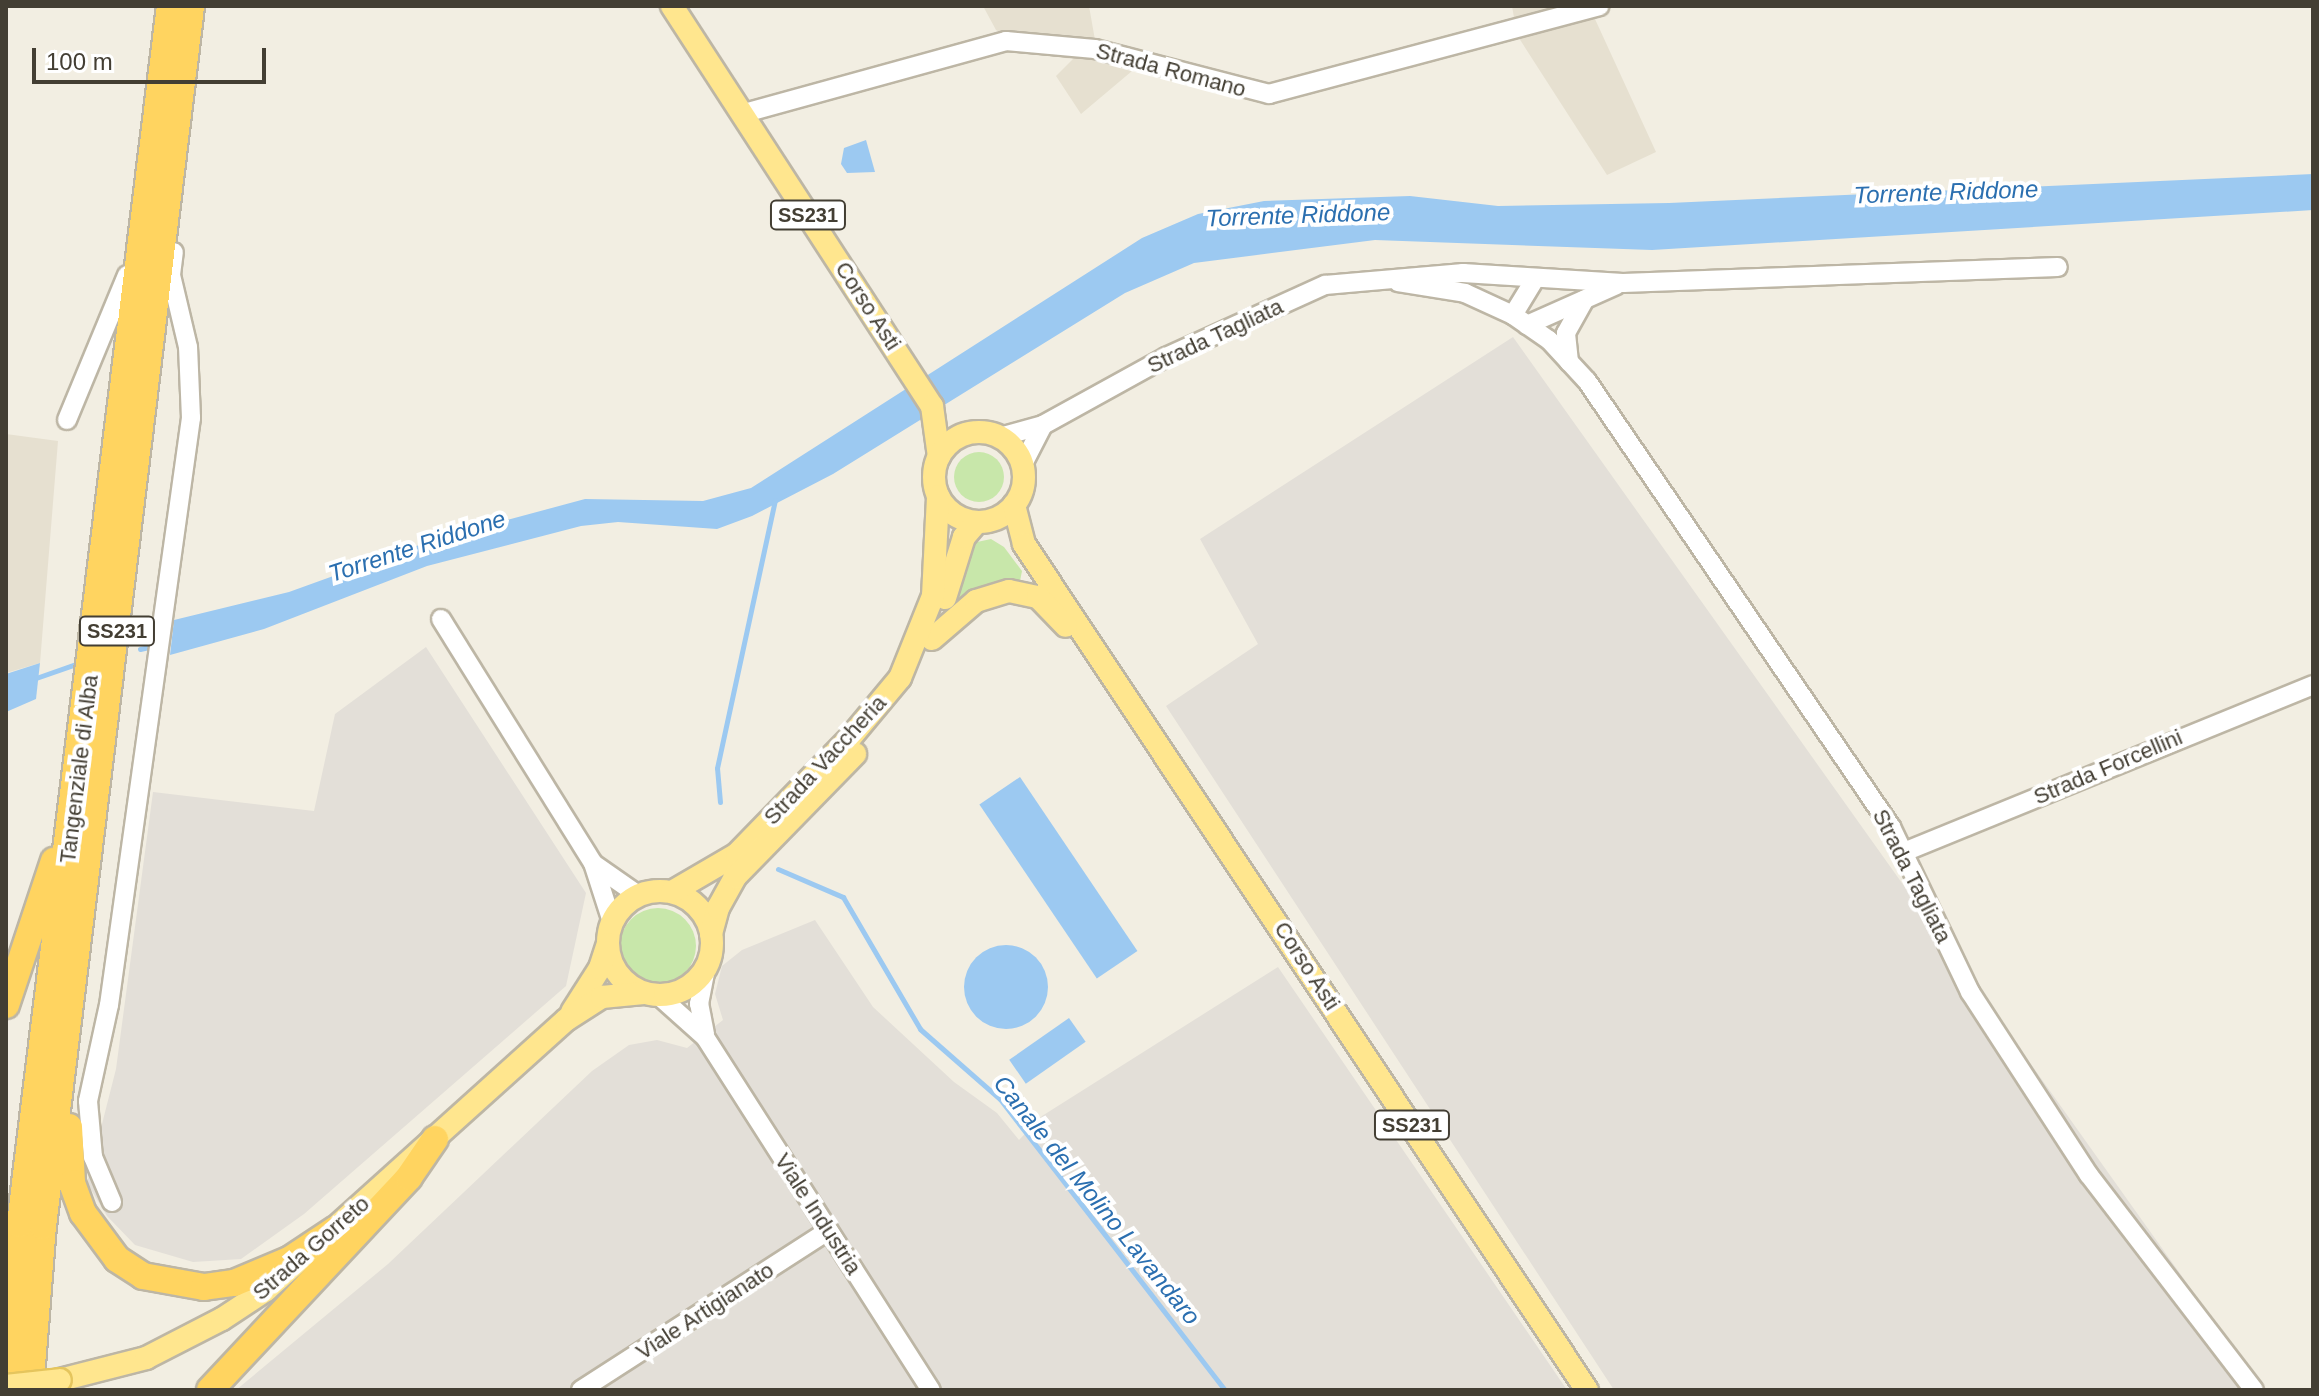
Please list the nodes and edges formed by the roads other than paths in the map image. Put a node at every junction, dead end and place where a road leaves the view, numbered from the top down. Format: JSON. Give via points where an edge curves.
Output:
{"nodes":[{"id":1,"x":159,"y":6,"type":"edge"},
{"id":2,"x":170,"y":6,"type":"edge"},
{"id":3,"x":191,"y":6,"type":"edge"},
{"id":4,"x":203,"y":6,"type":"edge"},
{"id":5,"x":669,"y":6,"type":"edge"},
{"id":6,"x":1599,"y":6,"type":"edge"},
{"id":7,"x":741,"y":114,"type":"junction"},
{"id":8,"x":2058,"y":267,"type":"dead end"},
{"id":9,"x":1535,"y":279,"type":"junction"},
{"id":10,"x":1398,"y":282,"type":"junction"},
{"id":11,"x":1623,"y":283,"type":"junction"},
{"id":12,"x":1586,"y":297,"type":"junction"},
{"id":13,"x":1520,"y":320,"type":"junction"},
{"id":14,"x":139,"y":356,"type":"junction"},
{"id":15,"x":1569,"y":362,"type":"junction"},
{"id":16,"x":935,"y":410,"type":"junction"},
{"id":17,"x":67,"y":420,"type":"dead end"},
{"id":18,"x":1043,"y":425,"type":"junction"},
{"id":19,"x":977,"y":432,"type":"junction"},
{"id":20,"x":1000,"y":437,"type":"junction"},
{"id":21,"x":939,"y":457,"type":"junction"},
{"id":22,"x":1022,"y":466,"type":"junction"},
{"id":23,"x":938,"y":496,"type":"junction"},
{"id":24,"x":1014,"y":505,"type":"junction"},
{"id":25,"x":982,"y":522,"type":"junction"},
{"id":26,"x":1024,"y":544,"type":"junction"},
{"id":27,"x":441,"y":619,"type":"dead end"},
{"id":28,"x":932,"y":639,"type":"junction"},
{"id":29,"x":2313,"y":685,"type":"edge"},
{"id":30,"x":84,"y":737,"type":"junction"},
{"id":31,"x":1904,"y":852,"type":"junction"},
{"id":32,"x":1237,"y":861,"type":"junction"},
{"id":33,"x":593,"y":863,"type":"junction"},
{"id":34,"x":672,"y":892,"type":"junction"},
{"id":35,"x":638,"y":895,"type":"junction"},
{"id":36,"x":83,"y":906,"type":"junction"},
{"id":37,"x":610,"y":933,"type":"junction"},
{"id":38,"x":711,"y":934,"type":"junction"},
{"id":39,"x":706,"y":967,"type":"junction"},
{"id":40,"x":651,"y":994,"type":"junction"},
{"id":41,"x":6,"y":1005,"type":"edge"},
{"id":42,"x":566,"y":1020,"type":"junction"},
{"id":43,"x":705,"y":1037,"type":"junction"},
{"id":44,"x":435,"y":1139,"type":"junction"},
{"id":45,"x":112,"y":1202,"type":"dead end"},
{"id":46,"x":336,"y":1229,"type":"junction"},
{"id":47,"x":828,"y":1231,"type":"junction"},
{"id":48,"x":7,"y":1346,"type":"edge"},
{"id":49,"x":7,"y":1388,"type":"edge"},
{"id":50,"x":30,"y":1390,"type":"edge"},
{"id":51,"x":210,"y":1390,"type":"edge"},
{"id":52,"x":581,"y":1390,"type":"edge"},
{"id":53,"x":931,"y":1390,"type":"edge"},
{"id":54,"x":1587,"y":1390,"type":"edge"},
{"id":55,"x":2254,"y":1390,"type":"edge"}],
"edges":[{"from":1,"to":17,"type":"street","via":[[123,293],[78,382]]},
{"from":2,"to":14,"type":"highway","name":"Tangenziale di Alba","number":"SS231"},
{"from":3,"to":14,"type":"highway","name":"Tangenziale di Alba","number":"SS231"},
{"from":4,"to":45,"type":"street","via":[[171,275],[188,347],[192,396],[109,1005],[88,1101],[93,1157]]},
{"from":5,"to":7,"type":"main road","name":"Corso Asti","number":"SS231"},
{"from":6,"to":7,"type":"street","name":"Strada Romano","via":[[1269,94],[1095,49],[1006,41]]},
{"from":7,"to":16,"type":"main road","name":"Corso Asti","number":"SS231"},
{"from":8,"to":11,"type":"street","name":"Strada Tagliata"},
{"from":9,"to":10,"type":"street","name":"Strada Tagliata","via":[[1463,273]]},
{"from":9,"to":11,"type":"street","name":"Strada Tagliata"},
{"from":9,"to":13,"type":"street"},
{"from":10,"to":13,"type":"street","name":"Strada Tagliata","via":[[1465,293]]},
{"from":10,"to":18,"type":"street","name":"Strada Tagliata","via":[[1325,285],[1166,357]]},
{"from":11,"to":12,"type":"street","name":"Strada Tagliata"},
{"from":12,"to":13,"type":"street","name":"Strada Tagliata"},
{"from":12,"to":15,"type":"street","via":[[1566,333]]},
{"from":13,"to":15,"type":"street","name":"Strada Tagliata"},
{"from":14,"to":30,"type":"highway","name":"Tangenziale di Alba","number":"SS231"},
{"from":14,"to":36,"type":"highway","name":"Tangenziale di Alba","number":"SS231"},
{"from":15,"to":31,"type":"street","name":"Strada Tagliata","via":[[1719,567]]},
{"from":16,"to":19,"type":"main road","number":"SS231"},
{"from":16,"to":21,"type":"main road","number":"SS231"},
{"from":18,"to":20,"type":"street","name":"Strada Tagliata"},
{"from":18,"to":22,"type":"street"},
{"from":19,"to":20,"type":"main road","number":"SS231"},
{"from":19,"to":21,"type":"main road","via":[[954,439]]},
{"from":20,"to":22,"type":"main road"},
{"from":21,"to":23,"type":"main road","number":"SS231","via":[[934,483]]},
{"from":22,"to":24,"type":"main road","number":"SS231","via":[[1021,492]]},
{"from":23,"to":25,"type":"main road","number":"SS231","via":[[954,515]]},
{"from":23,"to":34,"type":"main road","name":"Strada Vaccheria","via":[[933,596],[900,678],[850,738],[737,854]]},
{"from":24,"to":25,"type":"main road"},
{"from":24,"to":26,"type":"main road","number":"SS231"},
{"from":25,"to":26,"type":"main road","number":"SS231"},
{"from":25,"to":28,"type":"main road","name":"Strada Vaccheria","via":[[964,537]]},
{"from":26,"to":32,"type":"main road","name":"Corso Asti","number":"SS231"},
{"from":27,"to":33,"type":"street"},
{"from":28,"to":32,"type":"main road","via":[[989,595],[1009,591],[1038,597],[1071,632],[1201,832]]},
{"from":28,"to":38,"type":"main road","name":"Strada Vaccheria","via":[[910,683],[868,740],[735,877]]},
{"from":29,"to":31,"type":"street","name":"Strada Forcellini"},
{"from":30,"to":41,"type":"highway","via":[[34,932]]},
{"from":30,"to":48,"type":"highway","name":"Tangenziale di Alba","number":"SS231"},
{"from":31,"to":55,"type":"street","name":"Strada Tagliata","via":[[1970,992],[2089,1175]]},
{"from":32,"to":54,"type":"main road","name":"Corso Asti","number":"SS231"},
{"from":33,"to":35,"type":"street"},
{"from":33,"to":37,"type":"street"},
{"from":34,"to":35,"type":"main road"},
{"from":34,"to":38,"type":"main road","via":[[698,907]]},
{"from":35,"to":37,"type":"main road"},
{"from":36,"to":46,"type":"highway","via":[[79,1046],[67,1143],[72,1183],[101,1242],[143,1276],[204,1287],[264,1271]]},
{"from":36,"to":50,"type":"highway","name":"Tangenziale di Alba","number":"SS231","via":[[43,1226]]},
{"from":37,"to":40,"type":"main road","via":[[618,974]]},
{"from":37,"to":42,"type":"main road","name":"Strada Gorreto","via":[[600,968]]},
{"from":38,"to":39,"type":"main road"},
{"from":39,"to":40,"type":"main road","via":[[686,988]]},
{"from":39,"to":43,"type":"street","name":"Viale Industria","via":[[699,1004]]},
{"from":40,"to":42,"type":"main road","name":"Strada Gorreto","via":[[602,997]]},
{"from":40,"to":43,"type":"street","name":"Viale Industria"},
{"from":42,"to":44,"type":"main road","name":"Strada Gorreto"},
{"from":43,"to":47,"type":"street","name":"Viale Industria"},
{"from":44,"to":46,"type":"main road","name":"Strada Gorreto"},
{"from":44,"to":51,"type":"highway","via":[[409,1177]]},
{"from":46,"to":49,"type":"main road","name":"Strada Gorreto","bridge":true,"via":[[266,1290],[146,1358]]},
{"from":47,"to":52,"type":"street","name":"Viale Artigianato"},
{"from":47,"to":53,"type":"street","name":"Viale Industria"},
{"from":48,"to":49,"type":"highway","name":"Tangenziale di Alba","number":"SS231"}]}
